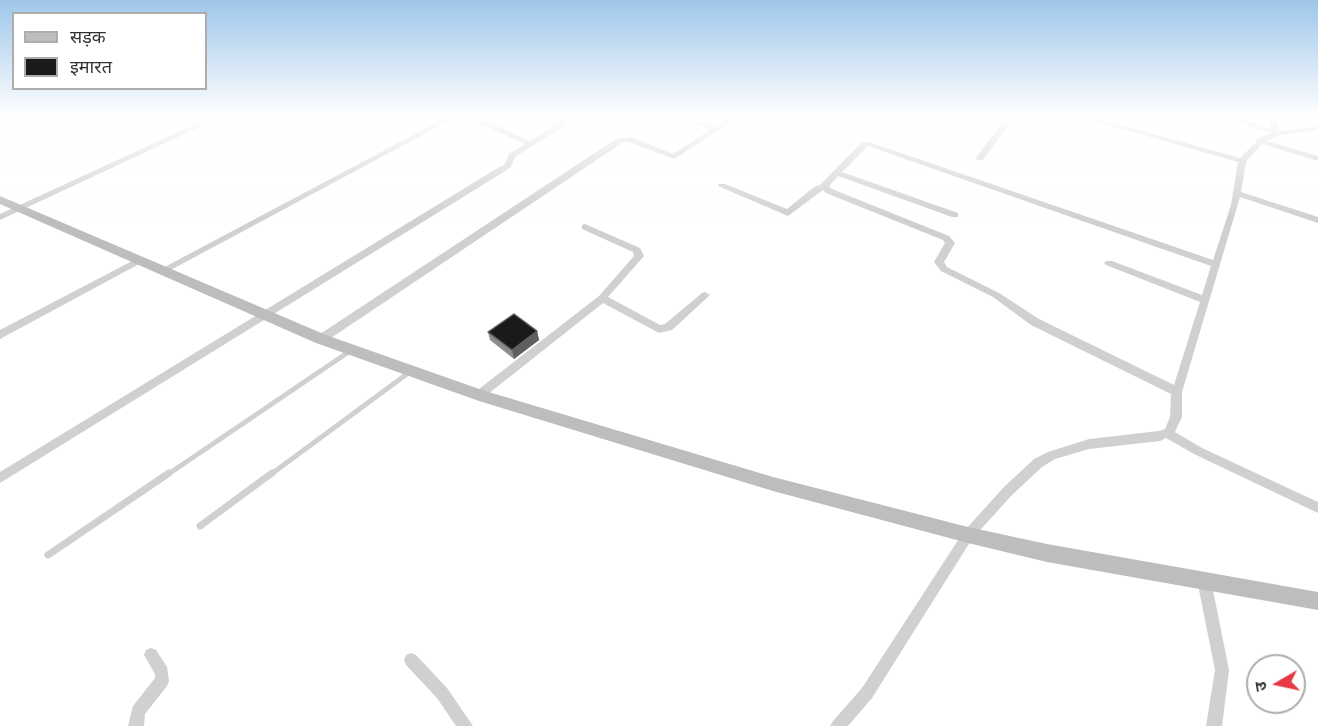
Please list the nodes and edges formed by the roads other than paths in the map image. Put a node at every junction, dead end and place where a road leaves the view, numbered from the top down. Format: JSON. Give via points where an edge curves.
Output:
{"nodes":[{"id":1,"x":142,"y":151,"type":"edge"},
{"id":2,"x":388,"y":151,"type":"edge"},
{"id":3,"x":519,"y":151,"type":"edge"},
{"id":4,"x":604,"y":151,"type":"edge"},
{"id":5,"x":658,"y":151,"type":"edge"},
{"id":6,"x":683,"y":151,"type":"edge"},
{"id":7,"x":859,"y":151,"type":"edge"},
{"id":8,"x":889,"y":151,"type":"edge"},
{"id":9,"x":985,"y":151,"type":"edge"},
{"id":10,"x":1206,"y":151,"type":"edge"},
{"id":11,"x":1250,"y":151,"type":"edge"},
{"id":12,"x":1291,"y":151,"type":"edge"},
{"id":13,"x":980,"y":158,"type":"dead end"},
{"id":14,"x":1318,"y":159,"type":"edge"},
{"id":15,"x":1242,"y":161,"type":"junction"},
{"id":16,"x":838,"y":173,"type":"junction"},
{"id":17,"x":722,"y":186,"type":"dead end"},
{"id":18,"x":824,"y":187,"type":"junction"},
{"id":19,"x":1237,"y":193,"type":"junction"},
{"id":20,"x":0,"y":200,"type":"edge"},
{"id":21,"x":19,"y":207,"type":"junction"},
{"id":22,"x":955,"y":215,"type":"dead end"},
{"id":23,"x":0,"y":217,"type":"edge"},
{"id":24,"x":1318,"y":220,"type":"edge"},
{"id":25,"x":585,"y":227,"type":"dead end"},
{"id":26,"x":138,"y":261,"type":"junction"},
{"id":27,"x":1109,"y":263,"type":"dead end"},
{"id":28,"x":1215,"y":264,"type":"junction"},
{"id":29,"x":164,"y":270,"type":"junction"},
{"id":30,"x":705,"y":295,"type":"dead end"},
{"id":31,"x":603,"y":298,"type":"junction"},
{"id":32,"x":1205,"y":300,"type":"junction"},
{"id":33,"x":267,"y":314,"type":"junction"},
{"id":34,"x":0,"y":335,"type":"edge"},
{"id":35,"x":321,"y":339,"type":"junction"},
{"id":36,"x":351,"y":351,"type":"junction"},
{"id":37,"x":411,"y":371,"type":"junction"},
{"id":38,"x":1177,"y":392,"type":"junction"},
{"id":39,"x":479,"y":395,"type":"junction"},
{"id":40,"x":1167,"y":433,"type":"junction"},
{"id":41,"x":0,"y":478,"type":"edge"},
{"id":42,"x":1318,"y":508,"type":"edge"},
{"id":43,"x":200,"y":526,"type":"dead end"},
{"id":44,"x":968,"y":535,"type":"junction"},
{"id":45,"x":48,"y":555,"type":"dead end"},
{"id":46,"x":1204,"y":580,"type":"junction"},
{"id":47,"x":1318,"y":602,"type":"edge"},
{"id":48,"x":151,"y":655,"type":"dead end"},
{"id":49,"x":411,"y":660,"type":"dead end"},
{"id":50,"x":136,"y":726,"type":"edge"},
{"id":51,"x":465,"y":726,"type":"edge"},
{"id":52,"x":838,"y":726,"type":"edge"},
{"id":53,"x":1214,"y":726,"type":"edge"}],
"edges":[{"from":1,"to":21,"type":"street"},
{"from":2,"to":29,"type":"street"},
{"from":3,"to":33,"type":"street","via":[[499,171]]},
{"from":4,"to":35,"type":"street"},
{"from":5,"to":6,"type":"street","via":[[674,157]]},
{"from":7,"to":16,"type":"street"},
{"from":8,"to":28,"type":"street"},
{"from":9,"to":13,"type":"street"},
{"from":10,"to":15,"type":"street"},
{"from":11,"to":15,"type":"street"},
{"from":12,"to":14,"type":"street"},
{"from":15,"to":19,"type":"street"},
{"from":16,"to":18,"type":"street"},
{"from":16,"to":22,"type":"street"},
{"from":17,"to":18,"type":"street","via":[[787,213]]},
{"from":18,"to":38,"type":"street","via":[[946,238],[950,243],[939,262],[944,268],[996,295],[1035,322]]},
{"from":19,"to":24,"type":"street"},
{"from":19,"to":28,"type":"street"},
{"from":20,"to":21,"type":"main road"},
{"from":21,"to":23,"type":"street"},
{"from":21,"to":26,"type":"main road"},
{"from":25,"to":31,"type":"street","via":[[640,253]]},
{"from":26,"to":29,"type":"main road"},
{"from":26,"to":34,"type":"street"},
{"from":27,"to":32,"type":"street"},
{"from":28,"to":32,"type":"street"},
{"from":29,"to":33,"type":"main road"},
{"from":30,"to":31,"type":"street","via":[[668,327],[658,329]]},
{"from":31,"to":39,"type":"street"},
{"from":32,"to":38,"type":"street"},
{"from":33,"to":35,"type":"main road"},
{"from":33,"to":41,"type":"street"},
{"from":35,"to":36,"type":"main road"},
{"from":36,"to":37,"type":"main road"},
{"from":36,"to":45,"type":"lane"},
{"from":37,"to":39,"type":"main road"},
{"from":37,"to":43,"type":"lane"},
{"from":38,"to":40,"type":"street","via":[[1176,417]]},
{"from":39,"to":44,"type":"main road","via":[[773,484]]},
{"from":40,"to":42,"type":"street"},
{"from":40,"to":44,"type":"street","via":[[1089,444],[1052,455],[1008,491]]},
{"from":44,"to":46,"type":"main road"},
{"from":44,"to":52,"type":"street","via":[[867,693]]},
{"from":46,"to":47,"type":"main road"},
{"from":46,"to":53,"type":"street","via":[[1222,670]]},
{"from":48,"to":50,"type":"street","via":[[162,672],[162,681],[138,711]]},
{"from":49,"to":51,"type":"street","via":[[442,693]]}]}
